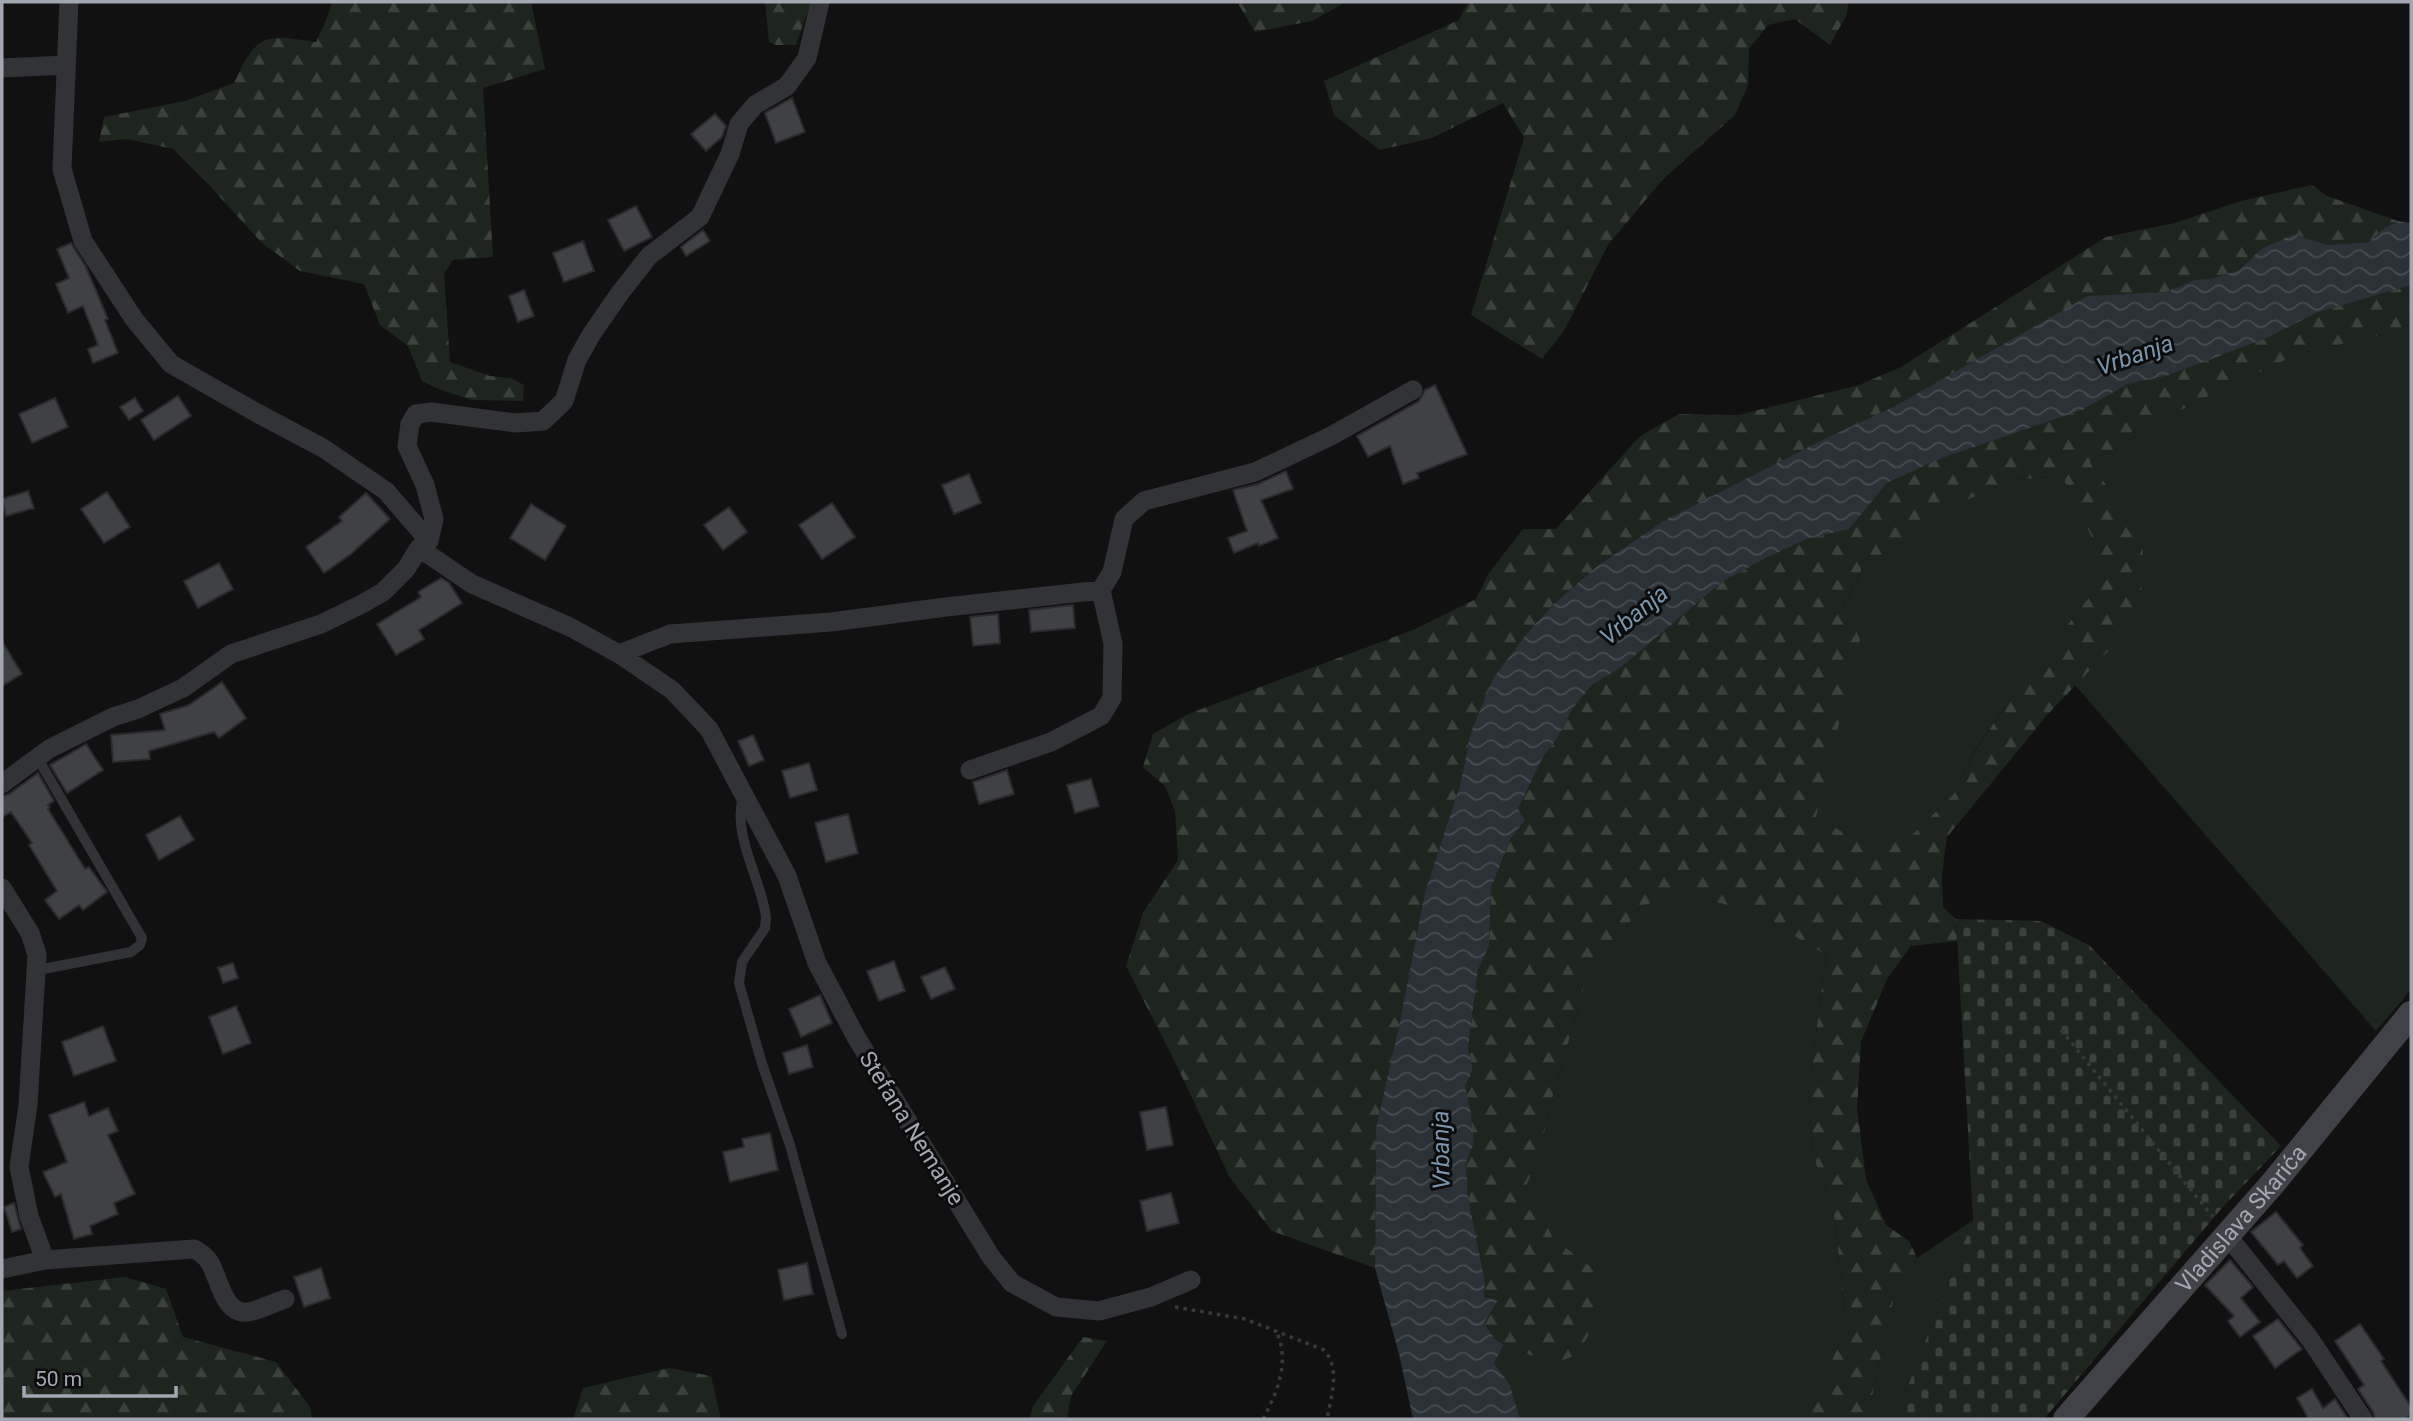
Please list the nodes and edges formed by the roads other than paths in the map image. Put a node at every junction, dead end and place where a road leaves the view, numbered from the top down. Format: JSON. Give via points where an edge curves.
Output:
{"nodes":[{"id":1,"x":69,"y":2,"type":"edge"},
{"id":2,"x":820,"y":2,"type":"edge"},
{"id":3,"x":66,"y":65,"type":"junction"},
{"id":4,"x":2,"y":68,"type":"edge"},
{"id":5,"x":1413,"y":390,"type":"dead end"},
{"id":6,"x":424,"y":545,"type":"junction"},
{"id":7,"x":1101,"y":590,"type":"junction"},
{"id":8,"x":619,"y":654,"type":"junction"},
{"id":9,"x":37,"y":757,"type":"junction"},
{"id":10,"x":970,"y":770,"type":"dead end"},
{"id":11,"x":2,"y":784,"type":"edge"},
{"id":12,"x":744,"y":794,"type":"junction"},
{"id":13,"x":2,"y":888,"type":"edge"},
{"id":14,"x":37,"y":970,"type":"junction"},
{"id":15,"x":2411,"y":1014,"type":"edge"},
{"id":16,"x":2227,"y":1235,"type":"junction"},
{"id":17,"x":45,"y":1260,"type":"junction"},
{"id":18,"x":2,"y":1269,"type":"edge"},
{"id":19,"x":1191,"y":1280,"type":"dead end"},
{"id":20,"x":285,"y":1299,"type":"dead end"},
{"id":21,"x":842,"y":1334,"type":"dead end"},
{"id":22,"x":2066,"y":1419,"type":"edge"},
{"id":23,"x":2363,"y":1419,"type":"edge"}],
"edges":[{"from":1,"to":3,"type":"street","name":"Stefana Nemanje"},
{"from":2,"to":6,"type":"street","via":[[807,58],[787,86],[755,105],[740,124],[700,217],[649,256],[620,293],[577,360],[564,401],[542,421],[416,414],[407,446],[434,519]]},
{"from":3,"to":4,"type":"street"},
{"from":3,"to":6,"type":"street","name":"Stefana Nemanje","via":[[62,169],[82,241],[134,319],[171,364],[323,448],[386,491]]},
{"from":5,"to":7,"type":"street","via":[[1255,472],[1144,501],[1124,519],[1112,572]]},
{"from":6,"to":8,"type":"street","name":"Stefana Nemanje","via":[[472,584]]},
{"from":6,"to":9,"type":"street","via":[[383,592],[360,605],[321,624],[231,654],[183,688],[113,717]]},
{"from":7,"to":8,"type":"street","via":[[831,622],[670,634]]},
{"from":7,"to":10,"type":"street","via":[[1113,644],[1112,698],[1101,716],[1051,742]]},
{"from":8,"to":12,"type":"street","name":"Stefana Nemanje","via":[[671,690],[709,729]]},
{"from":9,"to":11,"type":"street"},
{"from":9,"to":14,"type":"lane","via":[[142,938],[131,952]]},
{"from":12,"to":19,"type":"street","name":"Stefana Nemanje","via":[[786,876],[817,963],[856,1037],[991,1257],[1012,1283],[1056,1307],[1099,1311]]},
{"from":12,"to":21,"type":"lane","via":[[741,822],[766,917],[765,928],[742,962],[739,983]]},
{"from":13,"to":14,"type":"street","via":[[30,933]]},
{"from":14,"to":17,"type":"street","via":[[29,1105],[19,1167],[29,1216]]},
{"from":15,"to":16,"type":"street","name":"Vladislava Skarića"},
{"from":16,"to":22,"type":"street","name":"Vladislava Skarića"},
{"from":16,"to":23,"type":"street","via":[[2310,1339]]},
{"from":17,"to":18,"type":"street"},
{"from":17,"to":20,"type":"street","via":[[194,1249],[210,1262],[226,1300],[237,1310],[246,1313]]}]}
